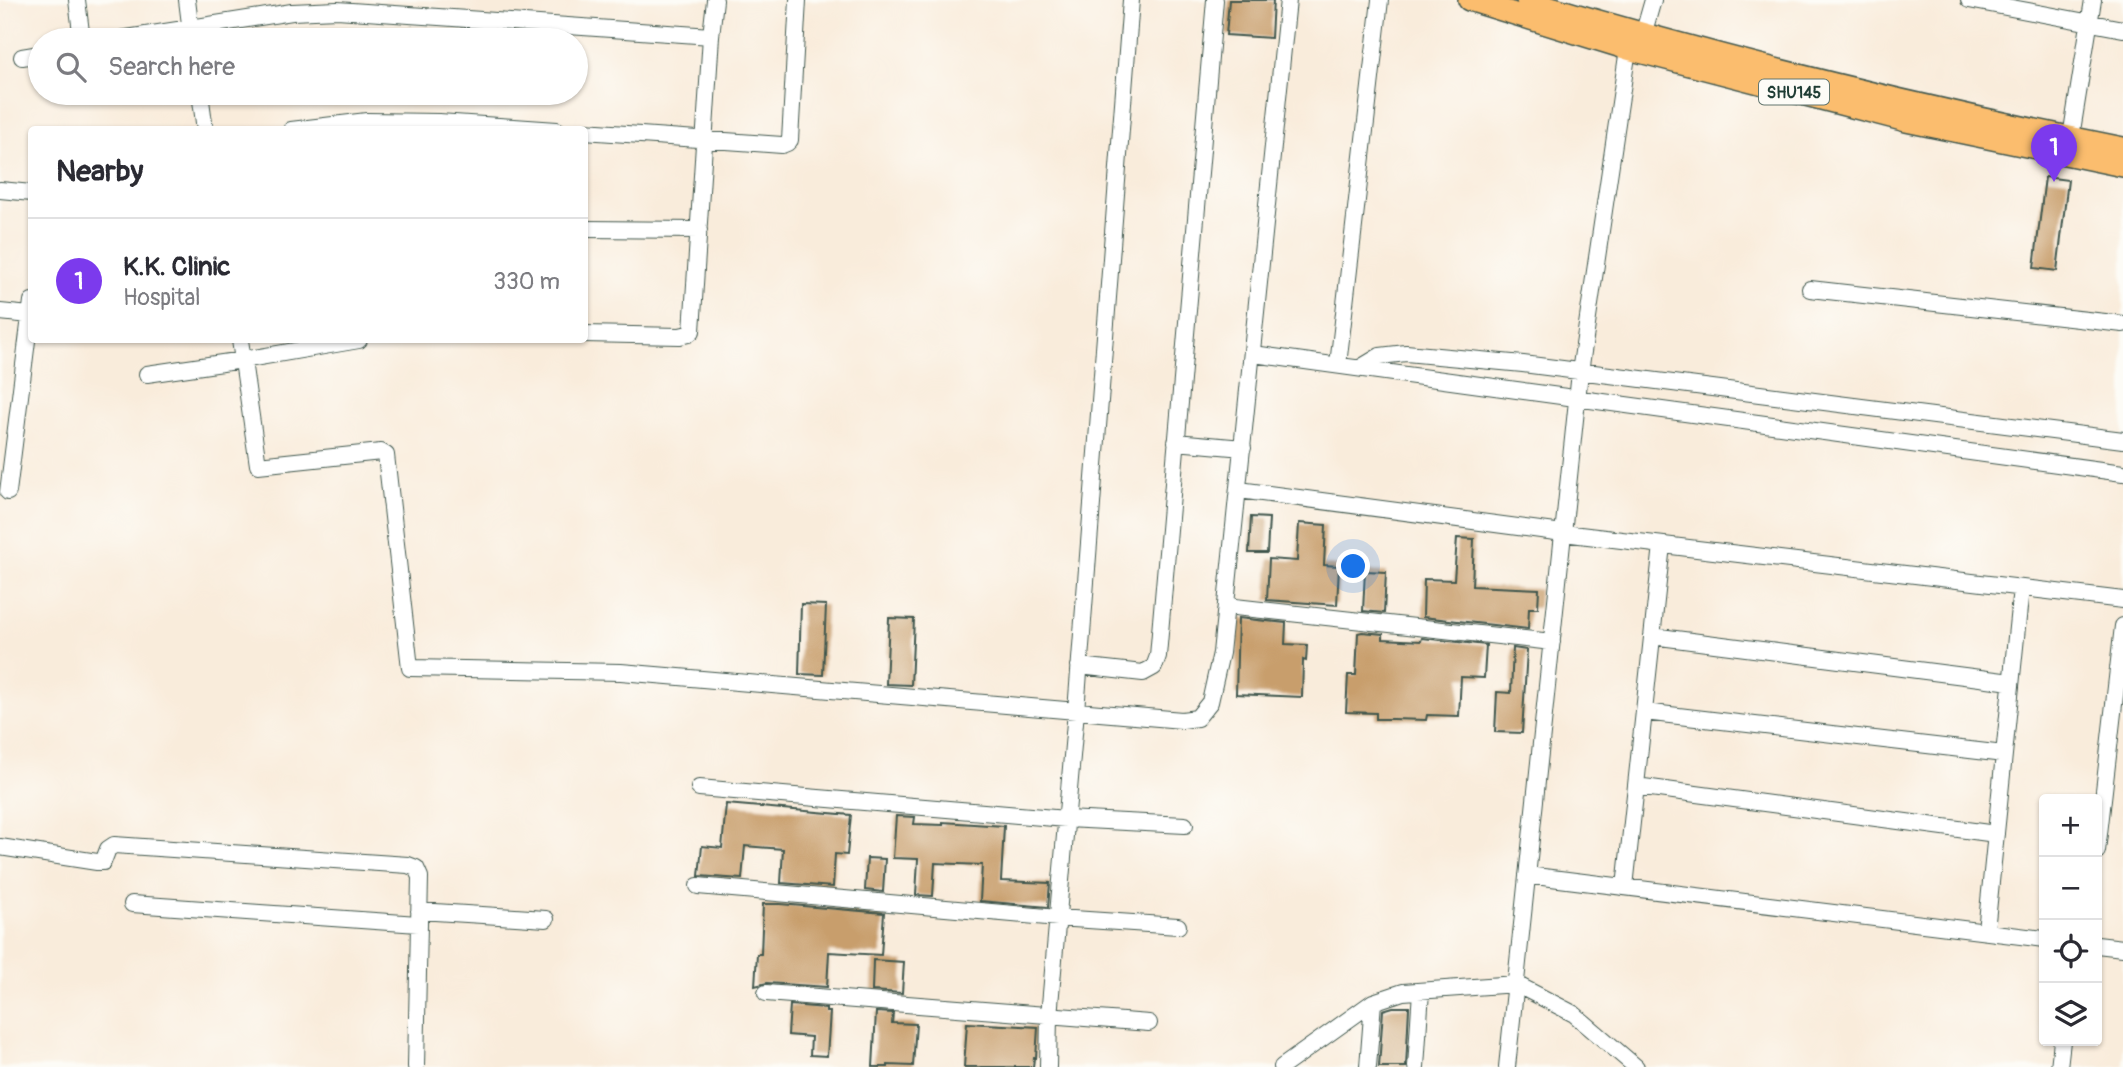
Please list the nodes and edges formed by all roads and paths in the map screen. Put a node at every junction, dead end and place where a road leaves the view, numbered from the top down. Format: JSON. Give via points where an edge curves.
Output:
{"nodes":[{"id":1,"x":77,"y":0,"type":"edge"},
{"id":2,"x":187,"y":0,"type":"edge"},
{"id":3,"x":715,"y":0,"type":"edge"},
{"id":4,"x":798,"y":0,"type":"edge"},
{"id":5,"x":1131,"y":0,"type":"edge"},
{"id":6,"x":1215,"y":0,"type":"edge"},
{"id":7,"x":1288,"y":0,"type":"edge"},
{"id":8,"x":1380,"y":0,"type":"edge"},
{"id":9,"x":1469,"y":0,"type":"edge"},
{"id":10,"x":1527,"y":0,"type":"edge"},
{"id":11,"x":1653,"y":0,"type":"edge"},
{"id":12,"x":1969,"y":0,"type":"edge"},
{"id":13,"x":2093,"y":0,"type":"edge"},
{"id":14,"x":2089,"y":23,"type":"junction"},
{"id":15,"x":80,"y":28,"type":"edge"},
{"id":16,"x":190,"y":28,"type":"edge"},
{"id":17,"x":219,"y":28,"type":"edge"},
{"id":18,"x":2123,"y":29,"type":"edge"},
{"id":19,"x":711,"y":36,"type":"junction"},
{"id":20,"x":1636,"y":42,"type":"junction"},
{"id":21,"x":28,"y":56,"type":"edge"},
{"id":22,"x":22,"y":57,"type":"dead end"},
{"id":23,"x":202,"y":105,"type":"edge"},
{"id":24,"x":204,"y":126,"type":"edge"},
{"id":25,"x":325,"y":126,"type":"edge"},
{"id":26,"x":498,"y":126,"type":"edge"},
{"id":27,"x":588,"y":131,"type":"edge"},
{"id":28,"x":2071,"y":137,"type":"junction"},
{"id":29,"x":704,"y":139,"type":"junction"},
{"id":30,"x":2123,"y":148,"type":"edge"},
{"id":31,"x":2123,"y":166,"type":"edge"},
{"id":32,"x":0,"y":190,"type":"edge"},
{"id":33,"x":28,"y":194,"type":"edge"},
{"id":34,"x":588,"y":229,"type":"edge"},
{"id":35,"x":699,"y":230,"type":"junction"},
{"id":36,"x":1810,"y":289,"type":"dead end"},
{"id":37,"x":28,"y":308,"type":"edge"},
{"id":38,"x":0,"y":312,"type":"edge"},
{"id":39,"x":2123,"y":324,"type":"edge"},
{"id":40,"x":28,"y":332,"type":"edge"},
{"id":41,"x":588,"y":334,"type":"edge"},
{"id":42,"x":240,"y":343,"type":"edge"},
{"id":43,"x":342,"y":343,"type":"edge"},
{"id":44,"x":1253,"y":354,"type":"junction"},
{"id":45,"x":243,"y":360,"type":"junction"},
{"id":46,"x":1339,"y":365,"type":"junction"},
{"id":47,"x":1360,"y":368,"type":"junction"},
{"id":48,"x":1580,"y":372,"type":"junction"},
{"id":49,"x":147,"y":374,"type":"dead end"},
{"id":50,"x":1578,"y":397,"type":"junction"},
{"id":51,"x":0,"y":421,"type":"edge"},
{"id":52,"x":17,"y":422,"type":"junction"},
{"id":53,"x":2123,"y":440,"type":"edge"},
{"id":54,"x":1176,"y":442,"type":"junction"},
{"id":55,"x":1243,"y":448,"type":"junction"},
{"id":56,"x":2123,"y":473,"type":"edge"},
{"id":57,"x":1239,"y":490,"type":"junction"},
{"id":58,"x":8,"y":492,"type":"dead end"},
{"id":59,"x":1563,"y":533,"type":"junction"},
{"id":60,"x":1662,"y":545,"type":"junction"},
{"id":61,"x":2021,"y":588,"type":"junction"},
{"id":62,"x":2123,"y":600,"type":"edge"},
{"id":63,"x":1226,"y":607,"type":"junction"},
{"id":64,"x":2123,"y":626,"type":"edge"},
{"id":65,"x":1652,"y":636,"type":"junction"},
{"id":66,"x":1552,"y":642,"type":"junction"},
{"id":67,"x":1079,"y":666,"type":"junction"},
{"id":68,"x":2011,"y":681,"type":"junction"},
{"id":69,"x":1076,"y":711,"type":"junction"},
{"id":70,"x":1644,"y":712,"type":"junction"},
{"id":71,"x":2004,"y":754,"type":"junction"},
{"id":72,"x":1636,"y":786,"type":"junction"},
{"id":73,"x":698,"y":788,"type":"dead end"},
{"id":74,"x":2102,"y":808,"type":"edge"},
{"id":75,"x":1066,"y":819,"type":"junction"},
{"id":76,"x":1185,"y":825,"type":"dead end"},
{"id":77,"x":1996,"y":834,"type":"junction"},
{"id":78,"x":0,"y":847,"type":"edge"},
{"id":79,"x":1527,"y":875,"type":"junction"},
{"id":80,"x":698,"y":886,"type":"dead end"},
{"id":81,"x":1625,"y":887,"type":"junction"},
{"id":82,"x":132,"y":904,"type":"dead end"},
{"id":83,"x":418,"y":918,"type":"junction"},
{"id":84,"x":1058,"y":918,"type":"junction"},
{"id":85,"x":546,"y":919,"type":"dead end"},
{"id":86,"x":1178,"y":926,"type":"dead end"},
{"id":87,"x":1986,"y":931,"type":"junction"},
{"id":88,"x":2039,"y":938,"type":"edge"},
{"id":89,"x":2102,"y":946,"type":"edge"},
{"id":90,"x":2123,"y":948,"type":"edge"},
{"id":91,"x":1516,"y":984,"type":"junction"},
{"id":92,"x":1421,"y":991,"type":"junction"},
{"id":93,"x":766,"y":993,"type":"dead end"},
{"id":94,"x":1373,"y":1002,"type":"junction"},
{"id":95,"x":1049,"y":1016,"type":"junction"},
{"id":96,"x":1149,"y":1023,"type":"dead end"},
{"id":97,"x":2061,"y":1046,"type":"edge"},
{"id":98,"x":416,"y":1067,"type":"edge"},
{"id":99,"x":1048,"y":1067,"type":"edge"},
{"id":100,"x":1282,"y":1067,"type":"edge"},
{"id":101,"x":1368,"y":1067,"type":"edge"},
{"id":102,"x":1416,"y":1067,"type":"edge"},
{"id":103,"x":1507,"y":1067,"type":"edge"},
{"id":104,"x":1636,"y":1067,"type":"edge"},
{"id":105,"x":2059,"y":1067,"type":"edge"}],
"edges":[{"from":1,"to":15,"type":"street"},
{"from":2,"to":16,"type":"street"},
{"from":3,"to":19,"type":"street"},
{"from":4,"to":29,"type":"street","via":[[790,140],[782,145]]},
{"from":5,"to":67,"type":"street"},
{"from":6,"to":54,"type":"street"},
{"from":7,"to":44,"type":"street"},
{"from":8,"to":46,"type":"street"},
{"from":9,"to":20,"type":"main road","number":"SHU145"},
{"from":10,"to":20,"type":"main road"},
{"from":11,"to":20,"type":"street"},
{"from":12,"to":14,"type":"street"},
{"from":13,"to":14,"type":"street"},
{"from":14,"to":18,"type":"street"},
{"from":14,"to":28,"type":"street"},
{"from":17,"to":19,"type":"street","via":[[292,12],[337,10]]},
{"from":19,"to":29,"type":"street"},
{"from":20,"to":28,"type":"main road"},
{"from":20,"to":31,"type":"main road","number":"SHU145","via":[[1906,121]]},
{"from":20,"to":48,"type":"street"},
{"from":21,"to":22,"type":"street"},
{"from":23,"to":24,"type":"street"},
{"from":25,"to":26,"type":"street","via":[[367,121]]},
{"from":27,"to":29,"type":"street"},
{"from":28,"to":30,"type":"main road"},
{"from":29,"to":35,"type":"street"},
{"from":32,"to":33,"type":"street"},
{"from":34,"to":35,"type":"street"},
{"from":35,"to":41,"type":"street","via":[[692,331],[680,336]]},
{"from":36,"to":39,"type":"street"},
{"from":37,"to":38,"type":"street"},
{"from":40,"to":52,"type":"street"},
{"from":42,"to":45,"type":"street"},
{"from":43,"to":45,"type":"street"},
{"from":44,"to":46,"type":"street"},
{"from":44,"to":55,"type":"street"},
{"from":45,"to":49,"type":"street"},
{"from":45,"to":69,"type":"street","via":[[258,465],[386,454],[410,668],[621,672]]},
{"from":46,"to":47,"type":"street"},
{"from":47,"to":48,"type":"street","via":[[1380,356],[1406,353]]},
{"from":47,"to":50,"type":"street"},
{"from":48,"to":50,"type":"street"},
{"from":48,"to":53,"type":"street"},
{"from":50,"to":56,"type":"street"},
{"from":50,"to":59,"type":"street"},
{"from":51,"to":52,"type":"street"},
{"from":52,"to":58,"type":"street"},
{"from":54,"to":55,"type":"street"},
{"from":54,"to":67,"type":"street","via":[[1154,667],[1143,673]]},
{"from":55,"to":57,"type":"street"},
{"from":57,"to":59,"type":"street"},
{"from":57,"to":63,"type":"street"},
{"from":59,"to":60,"type":"street"},
{"from":59,"to":66,"type":"street"},
{"from":60,"to":61,"type":"street"},
{"from":60,"to":65,"type":"street"},
{"from":61,"to":62,"type":"street"},
{"from":61,"to":68,"type":"street"},
{"from":63,"to":66,"type":"street"},
{"from":63,"to":69,"type":"street","via":[[1210,702],[1197,718]]},
{"from":64,"to":74,"type":"street"},
{"from":65,"to":68,"type":"street"},
{"from":65,"to":70,"type":"street"},
{"from":66,"to":79,"type":"street"},
{"from":67,"to":69,"type":"street"},
{"from":68,"to":71,"type":"street"},
{"from":69,"to":75,"type":"street"},
{"from":70,"to":71,"type":"street"},
{"from":70,"to":72,"type":"street"},
{"from":71,"to":77,"type":"street"},
{"from":72,"to":77,"type":"street"},
{"from":72,"to":81,"type":"street"},
{"from":73,"to":75,"type":"street"},
{"from":75,"to":76,"type":"street"},
{"from":75,"to":84,"type":"street"},
{"from":77,"to":87,"type":"street"},
{"from":78,"to":83,"type":"street","via":[[97,862],[103,862],[114,845],[408,865],[416,868],[420,877]]},
{"from":79,"to":81,"type":"street"},
{"from":79,"to":91,"type":"street"},
{"from":80,"to":84,"type":"street"},
{"from":81,"to":87,"type":"street"},
{"from":82,"to":83,"type":"street"},
{"from":83,"to":85,"type":"street"},
{"from":83,"to":98,"type":"street"},
{"from":84,"to":86,"type":"street"},
{"from":84,"to":95,"type":"street"},
{"from":87,"to":88,"type":"street"},
{"from":89,"to":90,"type":"street"},
{"from":91,"to":92,"type":"street"},
{"from":91,"to":103,"type":"street"},
{"from":91,"to":104,"type":"street","via":[[1574,1014]]},
{"from":92,"to":94,"type":"street"},
{"from":92,"to":102,"type":"street"},
{"from":93,"to":95,"type":"street"},
{"from":94,"to":100,"type":"street"},
{"from":94,"to":101,"type":"street"},
{"from":95,"to":96,"type":"street"},
{"from":95,"to":99,"type":"street"},
{"from":97,"to":105,"type":"street"}]}
